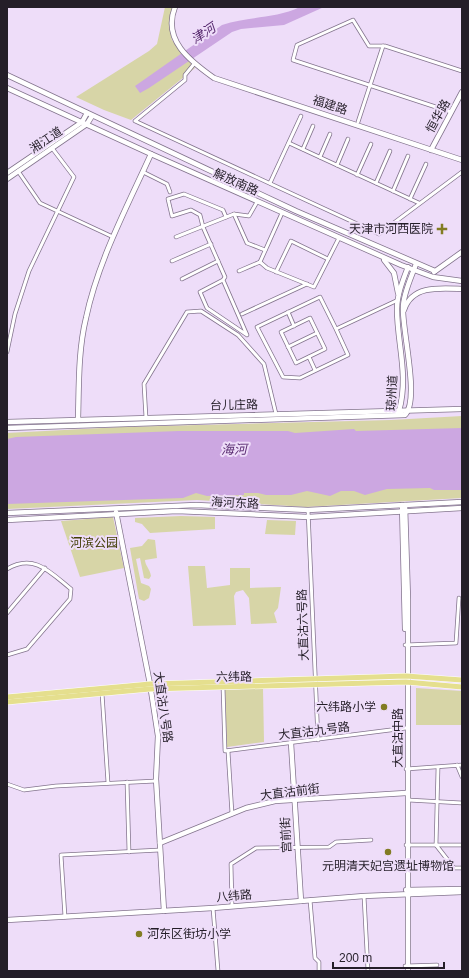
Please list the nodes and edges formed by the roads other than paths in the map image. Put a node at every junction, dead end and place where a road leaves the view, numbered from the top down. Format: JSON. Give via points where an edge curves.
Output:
{"nodes":[{"id":1,"x":175,"y":7,"type":"edge"},
{"id":2,"x":382,"y":46,"type":"junction"},
{"id":3,"x":194,"y":64,"type":"junction"},
{"id":4,"x":462,"y":72,"type":"edge"},
{"id":5,"x":7,"y":75,"type":"edge"},
{"id":6,"x":370,"y":86,"type":"junction"},
{"id":7,"x":7,"y":88,"type":"edge"},
{"id":8,"x":462,"y":92,"type":"edge"},
{"id":9,"x":451,"y":112,"type":"junction"},
{"id":10,"x":87,"y":113,"type":"junction"},
{"id":11,"x":92,"y":116,"type":"junction"},
{"id":12,"x":301,"y":116,"type":"dead end"},
{"id":13,"x":82,"y":122,"type":"junction"},
{"id":14,"x":358,"y":122,"type":"dead end"},
{"id":15,"x":87,"y":124,"type":"junction"},
{"id":16,"x":313,"y":126,"type":"dead end"},
{"id":17,"x":330,"y":134,"type":"dead end"},
{"id":18,"x":348,"y":139,"type":"dead end"},
{"id":19,"x":289,"y":143,"type":"junction"},
{"id":20,"x":371,"y":144,"type":"dead end"},
{"id":21,"x":52,"y":148,"type":"junction"},
{"id":22,"x":303,"y":149,"type":"junction"},
{"id":23,"x":431,"y":150,"type":"junction"},
{"id":24,"x":390,"y":151,"type":"dead end"},
{"id":25,"x":151,"y":154,"type":"junction"},
{"id":26,"x":408,"y":156,"type":"dead end"},
{"id":27,"x":320,"y":157,"type":"junction"},
{"id":28,"x":462,"y":160,"type":"edge"},
{"id":29,"x":426,"y":164,"type":"dead end"},
{"id":30,"x":337,"y":165,"type":"junction"},
{"id":31,"x":18,"y":171,"type":"junction"},
{"id":32,"x":143,"y":172,"type":"junction"},
{"id":33,"x":462,"y":172,"type":"edge"},
{"id":34,"x":7,"y":173,"type":"edge"},
{"id":35,"x":357,"y":175,"type":"junction"},
{"id":36,"x":7,"y":179,"type":"edge"},
{"id":37,"x":270,"y":183,"type":"junction"},
{"id":38,"x":376,"y":183,"type":"junction"},
{"id":39,"x":393,"y":191,"type":"junction"},
{"id":40,"x":170,"y":192,"type":"dead end"},
{"id":41,"x":410,"y":199,"type":"junction"},
{"id":42,"x":257,"y":202,"type":"junction"},
{"id":43,"x":419,"y":203,"type":"junction"},
{"id":44,"x":57,"y":211,"type":"junction"},
{"id":45,"x":282,"y":213,"type":"junction"},
{"id":46,"x":234,"y":214,"type":"junction"},
{"id":47,"x":226,"y":217,"type":"junction"},
{"id":48,"x":203,"y":227,"type":"junction"},
{"id":49,"x":113,"y":237,"type":"junction"},
{"id":50,"x":176,"y":237,"type":"dead end"},
{"id":51,"x":339,"y":238,"type":"junction"},
{"id":52,"x":211,"y":244,"type":"junction"},
{"id":53,"x":265,"y":250,"type":"junction"},
{"id":54,"x":462,"y":252,"type":"edge"},
{"id":55,"x":380,"y":256,"type":"junction"},
{"id":56,"x":328,"y":259,"type":"junction"},
{"id":57,"x":218,"y":261,"type":"junction"},
{"id":58,"x":172,"y":262,"type":"dead end"},
{"id":59,"x":260,"y":262,"type":"junction"},
{"id":60,"x":410,"y":262,"type":"junction"},
{"id":61,"x":416,"y":264,"type":"junction"},
{"id":62,"x":407,"y":268,"type":"junction"},
{"id":63,"x":240,"y":271,"type":"dead end"},
{"id":64,"x":414,"y":271,"type":"junction"},
{"id":65,"x":435,"y":271,"type":"junction"},
{"id":66,"x":276,"y":272,"type":"junction"},
{"id":67,"x":433,"y":277,"type":"junction"},
{"id":68,"x":182,"y":279,"type":"dead end"},
{"id":69,"x":223,"y":280,"type":"junction"},
{"id":70,"x":462,"y":281,"type":"edge"},
{"id":71,"x":307,"y":284,"type":"junction"},
{"id":72,"x":462,"y":289,"type":"edge"},
{"id":73,"x":398,"y":300,"type":"junction"},
{"id":74,"x":288,"y":312,"type":"junction"},
{"id":75,"x":242,"y":314,"type":"dead end"},
{"id":76,"x":403,"y":314,"type":"junction"},
{"id":77,"x":294,"y":326,"type":"junction"},
{"id":78,"x":336,"y":329,"type":"junction"},
{"id":79,"x":317,"y":333,"type":"junction"},
{"id":80,"x":288,"y":347,"type":"junction"},
{"id":81,"x":7,"y":352,"type":"edge"},
{"id":82,"x":309,"y":357,"type":"junction"},
{"id":83,"x":315,"y":370,"type":"junction"},
{"id":84,"x":400,"y":409,"type":"junction"},
{"id":85,"x":409,"y":409,"type":"junction"},
{"id":86,"x":462,"y":409,"type":"edge"},
{"id":87,"x":276,"y":414,"type":"junction"},
{"id":88,"x":398,"y":416,"type":"junction"},
{"id":89,"x":146,"y":418,"type":"junction"},
{"id":90,"x":78,"y":420,"type":"junction"},
{"id":91,"x":7,"y":422,"type":"edge"},
{"id":92,"x":7,"y":428,"type":"edge"},
{"id":93,"x":462,"y":502,"type":"edge"},
{"id":94,"x":404,"y":505,"type":"junction"},
{"id":95,"x":462,"y":508,"type":"edge"},
{"id":96,"x":308,"y":510,"type":"junction"},
{"id":97,"x":116,"y":511,"type":"junction"},
{"id":98,"x":404,"y":511,"type":"junction"},
{"id":99,"x":7,"y":513,"type":"edge"},
{"id":100,"x":308,"y":517,"type":"junction"},
{"id":101,"x":7,"y":520,"type":"edge"},
{"id":102,"x":45,"y":568,"type":"junction"},
{"id":103,"x":7,"y":569,"type":"edge"},
{"id":104,"x":460,"y":598,"type":"dead end"},
{"id":105,"x":7,"y":613,"type":"edge"},
{"id":106,"x":406,"y":645,"type":"junction"},
{"id":107,"x":7,"y":655,"type":"edge"},
{"id":108,"x":314,"y":679,"type":"junction"},
{"id":109,"x":407,"y":679,"type":"junction"},
{"id":110,"x":462,"y":680,"type":"edge"},
{"id":111,"x":315,"y":685,"type":"junction"},
{"id":112,"x":150,"y":686,"type":"junction"},
{"id":113,"x":223,"y":687,"type":"junction"},
{"id":114,"x":462,"y":687,"type":"edge"},
{"id":115,"x":102,"y":693,"type":"junction"},
{"id":116,"x":7,"y":697,"type":"edge"},
{"id":117,"x":7,"y":702,"type":"edge"},
{"id":118,"x":406,"y":728,"type":"junction"},
{"id":119,"x":318,"y":740,"type":"junction"},
{"id":120,"x":291,"y":744,"type":"junction"},
{"id":121,"x":226,"y":751,"type":"junction"},
{"id":122,"x":457,"y":765,"type":"junction"},
{"id":123,"x":462,"y":765,"type":"edge"},
{"id":124,"x":438,"y":768,"type":"junction"},
{"id":125,"x":407,"y":769,"type":"junction"},
{"id":126,"x":462,"y":777,"type":"edge"},
{"id":127,"x":156,"y":781,"type":"junction"},
{"id":128,"x":127,"y":782,"type":"junction"},
{"id":129,"x":7,"y":784,"type":"edge"},
{"id":130,"x":108,"y":784,"type":"junction"},
{"id":131,"x":406,"y":793,"type":"junction"},
{"id":132,"x":295,"y":800,"type":"junction"},
{"id":133,"x":407,"y":800,"type":"junction"},
{"id":134,"x":437,"y":802,"type":"junction"},
{"id":135,"x":462,"y":803,"type":"edge"},
{"id":136,"x":232,"y":814,"type":"junction"},
{"id":137,"x":371,"y":840,"type":"dead end"},
{"id":138,"x":160,"y":843,"type":"junction"},
{"id":139,"x":407,"y":845,"type":"junction"},
{"id":140,"x":436,"y":845,"type":"junction"},
{"id":141,"x":462,"y":845,"type":"edge"},
{"id":142,"x":297,"y":848,"type":"junction"},
{"id":143,"x":160,"y":850,"type":"junction"},
{"id":144,"x":129,"y":852,"type":"junction"},
{"id":145,"x":462,"y":868,"type":"edge"},
{"id":146,"x":462,"y":889,"type":"edge"},
{"id":147,"x":421,"y":891,"type":"junction"},
{"id":148,"x":462,"y":892,"type":"edge"},
{"id":149,"x":408,"y":893,"type":"junction"},
{"id":150,"x":364,"y":896,"type":"junction"},
{"id":151,"x":310,"y":900,"type":"junction"},
{"id":152,"x":301,"y":901,"type":"junction"},
{"id":153,"x":232,"y":905,"type":"junction"},
{"id":154,"x":214,"y":908,"type":"junction"},
{"id":155,"x":407,"y":910,"type":"junction"},
{"id":156,"x":164,"y":911,"type":"junction"},
{"id":157,"x":65,"y":917,"type":"junction"},
{"id":158,"x":7,"y":920,"type":"edge"},
{"id":159,"x":437,"y":965,"type":"dead end"},
{"id":160,"x":407,"y":969,"type":"edge"},
{"id":161,"x":218,"y":971,"type":"edge"},
{"id":162,"x":319,"y":971,"type":"edge"},
{"id":163,"x":368,"y":971,"type":"edge"}],
"edges":[{"from":1,"to":3,"type":"street","name":"福建路","via":[[170,26],[173,40]]},
{"from":2,"to":4,"type":"street"},
{"from":2,"to":6,"type":"street"},
{"from":2,"to":6,"type":"street","via":[[369,46],[352,20],[297,45],[292,57],[293,60]]},
{"from":3,"to":23,"type":"street","name":"福建路","via":[[214,78]]},
{"from":3,"to":37,"type":"street","via":[[185,80],[134,121]]},
{"from":5,"to":10,"type":"street","name":"解放南路"},
{"from":6,"to":9,"type":"street"},
{"from":6,"to":14,"type":"street"},
{"from":7,"to":13,"type":"street","name":"解放南路"},
{"from":8,"to":9,"type":"street","name":"恒华路"},
{"from":9,"to":23,"type":"street","name":"恒华路"},
{"from":10,"to":11,"type":"street","name":"解放南路"},
{"from":10,"to":13,"type":"street","name":"湘江道"},
{"from":11,"to":15,"type":"street","name":"湘江道"},
{"from":11,"to":60,"type":"street","name":"解放南路"},
{"from":12,"to":19,"type":"street"},
{"from":13,"to":15,"type":"street","name":"解放南路"},
{"from":13,"to":34,"type":"street","name":"湘江道"},
{"from":15,"to":21,"type":"street","name":"湘江道"},
{"from":15,"to":25,"type":"street","name":"解放南路"},
{"from":16,"to":22,"type":"street"},
{"from":17,"to":27,"type":"street"},
{"from":18,"to":30,"type":"street"},
{"from":19,"to":22,"type":"street"},
{"from":19,"to":37,"type":"street"},
{"from":20,"to":35,"type":"street"},
{"from":21,"to":31,"type":"street","name":"湘江道"},
{"from":21,"to":44,"type":"street","via":[[74,177]]},
{"from":22,"to":27,"type":"street"},
{"from":23,"to":28,"type":"street","name":"福建路"},
{"from":24,"to":38,"type":"street"},
{"from":25,"to":32,"type":"street"},
{"from":25,"to":42,"type":"street","name":"解放南路"},
{"from":26,"to":39,"type":"street"},
{"from":27,"to":30,"type":"street"},
{"from":29,"to":41,"type":"street"},
{"from":30,"to":35,"type":"street"},
{"from":31,"to":36,"type":"street","name":"湘江道"},
{"from":31,"to":44,"type":"street","via":[[40,203]]},
{"from":32,"to":40,"type":"street","via":[[168,184]]},
{"from":32,"to":49,"type":"street"},
{"from":33,"to":43,"type":"street"},
{"from":35,"to":38,"type":"street"},
{"from":37,"to":43,"type":"street","via":[[379,234]]},
{"from":38,"to":39,"type":"street"},
{"from":39,"to":41,"type":"street"},
{"from":41,"to":43,"type":"street"},
{"from":42,"to":45,"type":"street","name":"解放南路"},
{"from":42,"to":46,"type":"street","via":[[249,216]]},
{"from":44,"to":49,"type":"street"},
{"from":44,"to":81,"type":"street","via":[[29,271],[15,314]]},
{"from":45,"to":51,"type":"street","name":"解放南路"},
{"from":45,"to":53,"type":"street"},
{"from":46,"to":47,"type":"street"},
{"from":46,"to":53,"type":"street","via":[[248,243]]},
{"from":47,"to":48,"type":"street"},
{"from":47,"to":48,"type":"street","via":[[223,210],[184,194],[168,199],[172,216],[191,210],[200,215]]},
{"from":48,"to":50,"type":"street"},
{"from":48,"to":52,"type":"street"},
{"from":49,"to":90,"type":"street","via":[[85,318],[79,374]]},
{"from":51,"to":55,"type":"street","name":"解放南路"},
{"from":51,"to":56,"type":"street"},
{"from":52,"to":57,"type":"street"},
{"from":52,"to":58,"type":"street"},
{"from":53,"to":59,"type":"street"},
{"from":54,"to":65,"type":"street"},
{"from":55,"to":62,"type":"street","name":"解放南路"},
{"from":55,"to":73,"type":"street","via":[[394,273]]},
{"from":56,"to":66,"type":"street","via":[[291,241]]},
{"from":56,"to":71,"type":"street","via":[[314,287]]},
{"from":57,"to":68,"type":"street"},
{"from":57,"to":69,"type":"street","via":[[225,277]]},
{"from":59,"to":63,"type":"street"},
{"from":59,"to":66,"type":"street"},
{"from":60,"to":61,"type":"street","name":"解放南路"},
{"from":60,"to":62,"type":"street","name":"琼州道"},
{"from":61,"to":64,"type":"street","name":"琼州道"},
{"from":61,"to":65,"type":"street","name":"解放南路"},
{"from":62,"to":64,"type":"street","name":"解放南路"},
{"from":62,"to":73,"type":"street","name":"琼州道"},
{"from":64,"to":67,"type":"street","name":"解放南路"},
{"from":64,"to":76,"type":"street","name":"琼州道","via":[[403,303]]},
{"from":65,"to":67,"type":"street"},
{"from":66,"to":71,"type":"street"},
{"from":67,"to":70,"type":"street","name":"解放南路"},
{"from":69,"to":69,"type":"street","via":[[235,308],[247,335],[207,308],[200,292]]},
{"from":71,"to":75,"type":"street"},
{"from":72,"to":76,"type":"street","via":[[422,290],[409,300]]},
{"from":73,"to":78,"type":"street"},
{"from":73,"to":84,"type":"street","name":"琼州道","via":[[397,313],[403,361]]},
{"from":74,"to":77,"type":"street"},
{"from":74,"to":78,"type":"street","via":[[320,297]]},
{"from":74,"to":83,"type":"street","via":[[257,327],[283,377],[300,378]]},
{"from":76,"to":85,"type":"street","name":"琼州道","via":[[410,376]]},
{"from":77,"to":79,"type":"street","via":[[310,318]]},
{"from":77,"to":80,"type":"street","via":[[281,332]]},
{"from":78,"to":83,"type":"street","via":[[348,355]]},
{"from":79,"to":80,"type":"street"},
{"from":79,"to":82,"type":"street","via":[[325,349]]},
{"from":80,"to":82,"type":"street","via":[[296,363]]},
{"from":82,"to":83,"type":"street"},
{"from":84,"to":85,"type":"street","name":"台儿庄路"},
{"from":84,"to":87,"type":"street","name":"台儿庄路"},
{"from":84,"to":88,"type":"street","name":"琼州道"},
{"from":85,"to":86,"type":"street","name":"台儿庄路"},
{"from":85,"to":88,"type":"street","name":"琼州道","via":[[405,415]]},
{"from":87,"to":89,"type":"street","name":"台儿庄路"},
{"from":87,"to":89,"type":"street","via":[[264,364],[238,335],[201,311],[187,312],[144,384]]},
{"from":88,"to":92,"type":"street","name":"台儿庄路"},
{"from":89,"to":90,"type":"street","name":"台儿庄路"},
{"from":90,"to":91,"type":"street","name":"台儿庄路"},
{"from":93,"to":94,"type":"street","name":"海河东路"},
{"from":94,"to":96,"type":"street","name":"海河东路"},
{"from":94,"to":98,"type":"street","name":"大直沽中路"},
{"from":95,"to":98,"type":"street","name":"海河东路"},
{"from":96,"to":97,"type":"street","name":"海河东路","via":[[196,505]]},
{"from":96,"to":100,"type":"street","name":"大直沽六号路"},
{"from":97,"to":99,"type":"street","name":"海河东路"},
{"from":97,"to":100,"type":"street","name":"海河东路","via":[[194,511]]},
{"from":97,"to":101,"type":"street","name":"海河东路"},
{"from":97,"to":112,"type":"street","name":"大直沽八号路"},
{"from":98,"to":100,"type":"street","name":"海河东路"},
{"from":98,"to":106,"type":"street","name":"大直沽中路"},
{"from":100,"to":108,"type":"street","name":"大直沽六号路"},
{"from":102,"to":103,"type":"street","via":[[28,563],[16,564]]},
{"from":102,"to":105,"type":"street"},
{"from":102,"to":107,"type":"street","via":[[71,589],[70,599],[27,650]]},
{"from":104,"to":106,"type":"street","via":[[456,643]]},
{"from":106,"to":109,"type":"street","name":"大直沽中路"},
{"from":108,"to":109,"type":"main road","name":"六纬路"},
{"from":108,"to":111,"type":"street","name":"大直沽六号路"},
{"from":108,"to":112,"type":"main road","name":"六纬路"},
{"from":109,"to":110,"type":"main road","name":"六纬路"},
{"from":109,"to":111,"type":"main road","name":"六纬路"},
{"from":109,"to":114,"type":"main road","name":"六纬路"},
{"from":109,"to":118,"type":"street","name":"大直沽中路"},
{"from":109,"to":125,"type":"street","name":"大直沽中路"},
{"from":111,"to":113,"type":"main road","name":"六纬路"},
{"from":111,"to":119,"type":"street","name":"大直沽六号路"},
{"from":112,"to":113,"type":"main road","name":"六纬路"},
{"from":112,"to":115,"type":"main road","name":"六纬路"},
{"from":112,"to":116,"type":"main road","name":"六纬路"},
{"from":112,"to":127,"type":"street","name":"大直沽八号路","via":[[159,745]]},
{"from":113,"to":121,"type":"street"},
{"from":115,"to":117,"type":"main road","name":"六纬路"},
{"from":115,"to":130,"type":"street"},
{"from":118,"to":119,"type":"street","name":"大直沽九号路"},
{"from":118,"to":125,"type":"street","name":"大直沽中路"},
{"from":119,"to":120,"type":"street","name":"大直沽九号路"},
{"from":120,"to":121,"type":"street","name":"大直沽九号路"},
{"from":120,"to":132,"type":"street","name":"宫前街"},
{"from":121,"to":136,"type":"street"},
{"from":122,"to":123,"type":"street"},
{"from":122,"to":124,"type":"street"},
{"from":122,"to":126,"type":"street"},
{"from":124,"to":125,"type":"street"},
{"from":124,"to":134,"type":"street"},
{"from":125,"to":131,"type":"street","name":"大直沽中路"},
{"from":125,"to":133,"type":"street","name":"大直沽中路"},
{"from":127,"to":128,"type":"street"},
{"from":127,"to":138,"type":"street","name":"大直沽八号路"},
{"from":128,"to":130,"type":"street"},
{"from":128,"to":144,"type":"street"},
{"from":129,"to":130,"type":"street","via":[[24,790]]},
{"from":131,"to":132,"type":"street","name":"大直沽前街"},
{"from":131,"to":133,"type":"street","name":"大直沽中路"},
{"from":132,"to":136,"type":"street","name":"大直沽前街","via":[[275,801]]},
{"from":132,"to":142,"type":"street","name":"宫前街"},
{"from":133,"to":134,"type":"street"},
{"from":133,"to":139,"type":"street","name":"大直沽中路"},
{"from":134,"to":135,"type":"street"},
{"from":134,"to":140,"type":"street"},
{"from":136,"to":138,"type":"street","name":"大直沽前街"},
{"from":137,"to":142,"type":"street","via":[[336,842],[329,847]]},
{"from":138,"to":143,"type":"street","name":"大直沽八号路"},
{"from":139,"to":140,"type":"street"},
{"from":139,"to":149,"type":"street","name":"大直沽中路"},
{"from":140,"to":141,"type":"street"},
{"from":140,"to":145,"type":"street","via":[[454,868]]},
{"from":142,"to":152,"type":"street","name":"宫前街"},
{"from":142,"to":153,"type":"street","via":[[256,848],[231,864]]},
{"from":143,"to":144,"type":"street"},
{"from":143,"to":156,"type":"street","name":"大直沽八号路"},
{"from":144,"to":157,"type":"street","via":[[61,855]]},
{"from":146,"to":147,"type":"street","name":"八纬路"},
{"from":147,"to":148,"type":"street","name":"八纬路"},
{"from":147,"to":149,"type":"street","name":"八纬路"},
{"from":147,"to":155,"type":"street","via":[[412,898]]},
{"from":149,"to":150,"type":"street","name":"八纬路"},
{"from":149,"to":155,"type":"street","name":"大直沽中路"},
{"from":150,"to":151,"type":"street","name":"八纬路"},
{"from":150,"to":163,"type":"street"},
{"from":151,"to":152,"type":"street","name":"八纬路"},
{"from":151,"to":162,"type":"street","via":[[315,958],[319,962]]},
{"from":152,"to":153,"type":"street","name":"八纬路"},
{"from":153,"to":154,"type":"street","name":"八纬路"},
{"from":154,"to":156,"type":"street","name":"八纬路"},
{"from":154,"to":161,"type":"street"},
{"from":155,"to":160,"type":"street"},
{"from":156,"to":157,"type":"street","name":"八纬路"},
{"from":157,"to":158,"type":"street","name":"八纬路"},
{"from":159,"to":160,"type":"street"}]}
